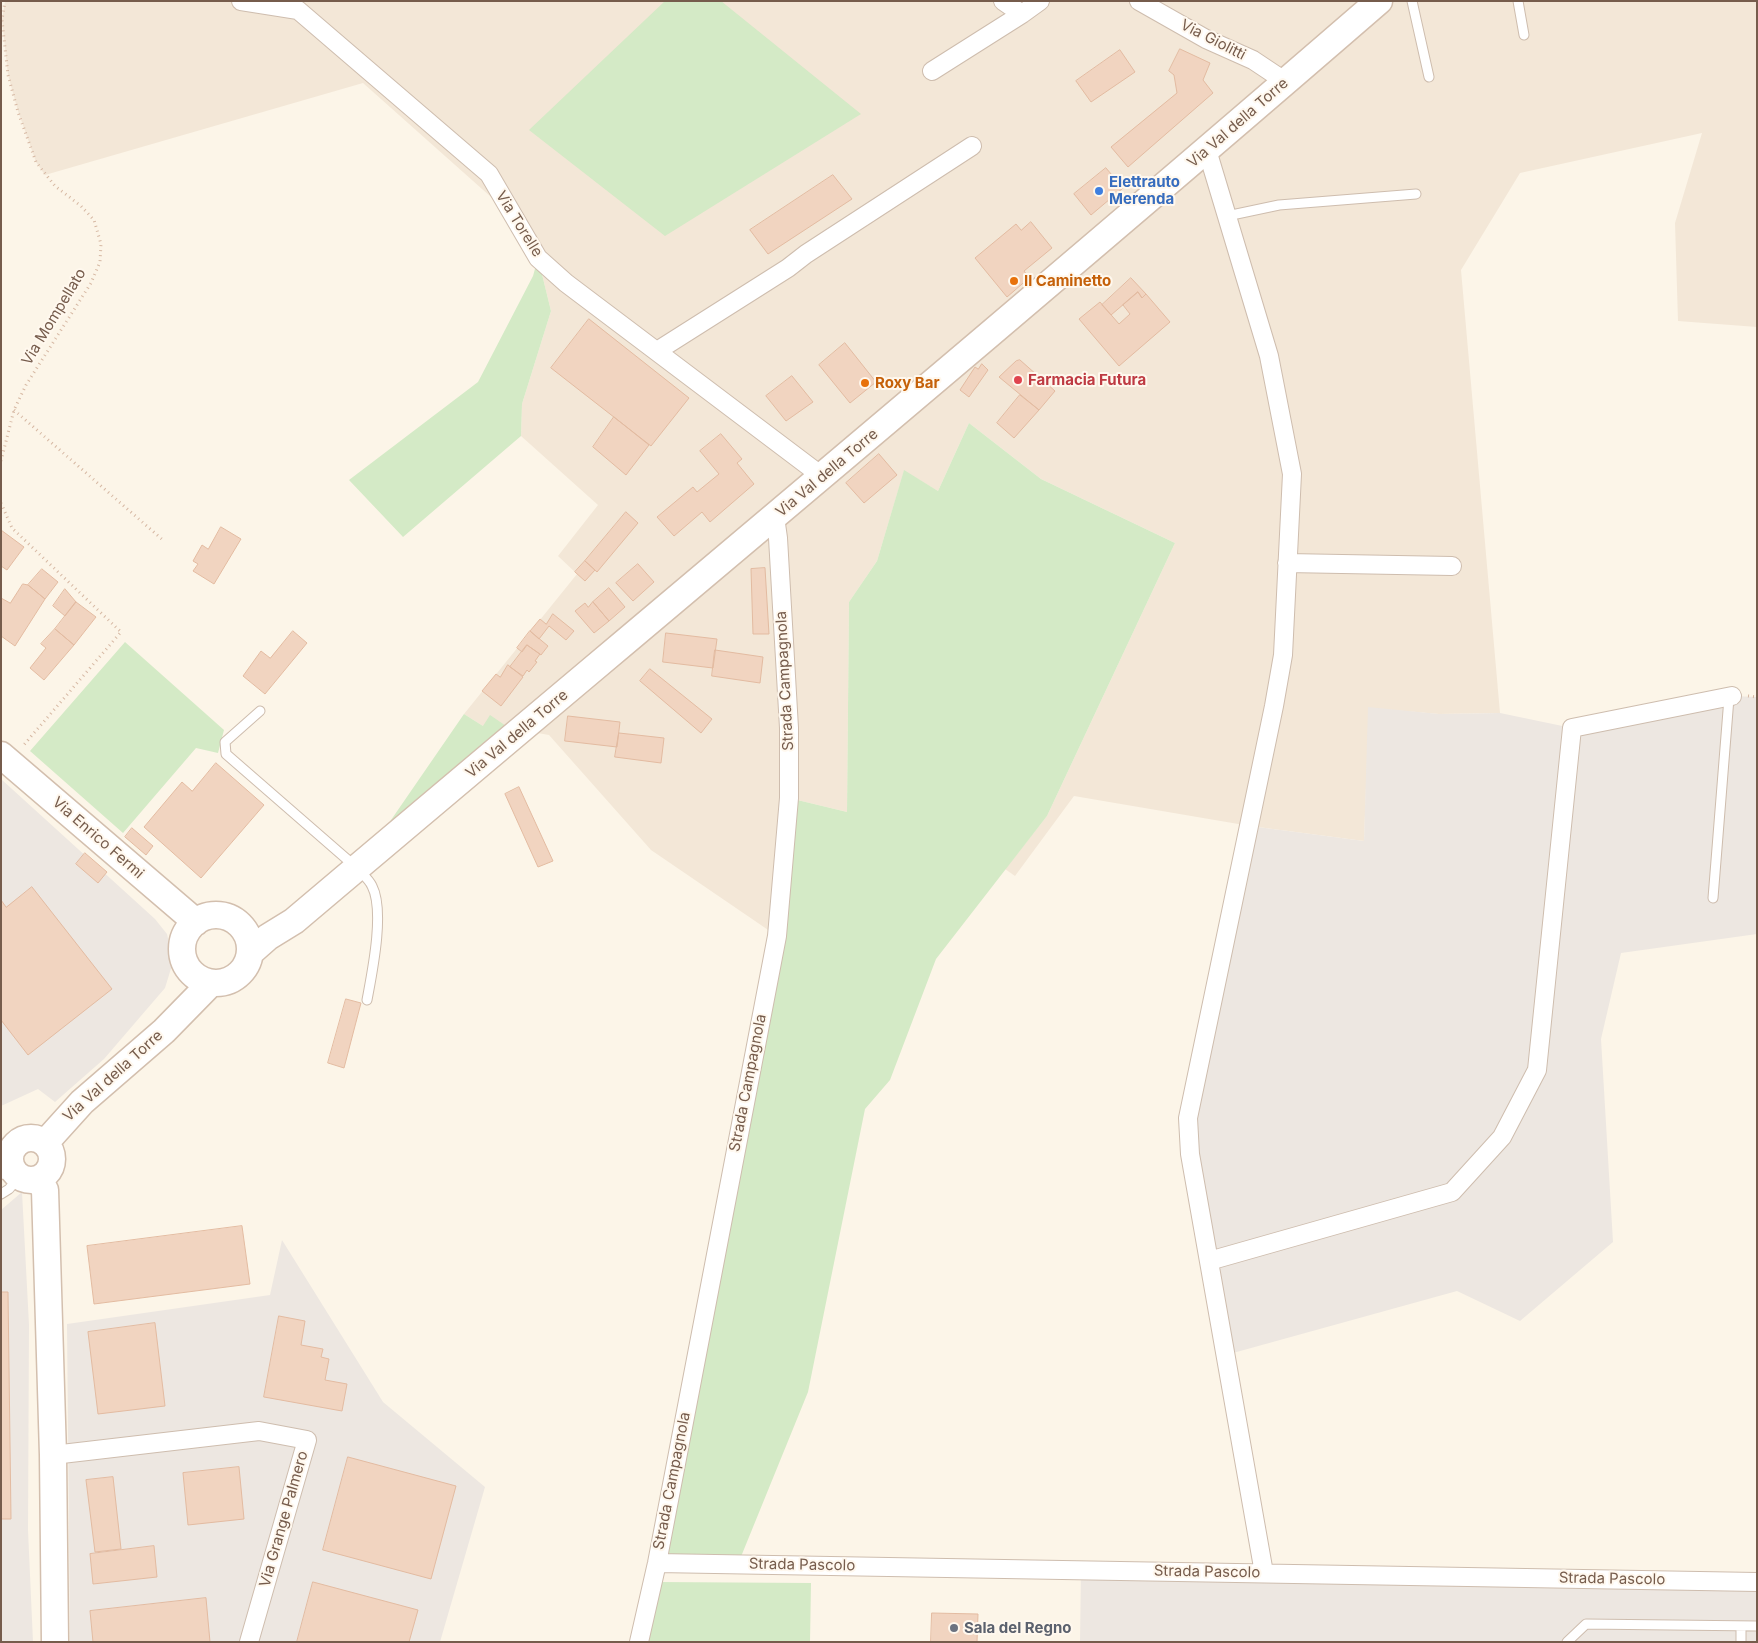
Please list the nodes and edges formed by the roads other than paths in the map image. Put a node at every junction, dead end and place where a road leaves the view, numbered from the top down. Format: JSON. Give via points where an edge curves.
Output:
{"nodes":[{"id":1,"x":241,"y":1,"type":"edge"},
{"id":2,"x":1003,"y":1,"type":"edge"},
{"id":3,"x":1040,"y":1,"type":"edge"},
{"id":4,"x":1139,"y":1,"type":"edge"},
{"id":5,"x":1379,"y":1,"type":"edge"},
{"id":6,"x":1412,"y":1,"type":"edge"},
{"id":7,"x":1518,"y":1,"type":"edge"},
{"id":8,"x":303,"y":6,"type":"edge"},
{"id":9,"x":1022,"y":14,"type":"junction"},
{"id":10,"x":1524,"y":35,"type":"dead end"},
{"id":11,"x":932,"y":71,"type":"dead end"},
{"id":12,"x":1429,"y":77,"type":"dead end"},
{"id":13,"x":1286,"y":82,"type":"junction"},
{"id":14,"x":972,"y":146,"type":"dead end"},
{"id":15,"x":1208,"y":150,"type":"junction"},
{"id":16,"x":1416,"y":194,"type":"dead end"},
{"id":17,"x":1227,"y":216,"type":"junction"},
{"id":18,"x":656,"y":351,"type":"junction"},
{"id":19,"x":822,"y":477,"type":"junction"},
{"id":20,"x":775,"y":517,"type":"junction"},
{"id":21,"x":1287,"y":563,"type":"junction"},
{"id":22,"x":1452,"y":566,"type":"dead end"},
{"id":23,"x":1731,"y":697,"type":"joint"},
{"id":24,"x":260,"y":711,"type":"dead end"},
{"id":25,"x":5,"y":758,"type":"edge"},
{"id":26,"x":357,"y":868,"type":"junction"},
{"id":27,"x":1713,"y":898,"type":"dead end"},
{"id":28,"x":196,"y":922,"type":"junction"},
{"id":29,"x":259,"y":944,"type":"junction"},
{"id":30,"x":188,"y":968,"type":"junction"},
{"id":31,"x":211,"y":983,"type":"junction"},
{"id":32,"x":367,"y":1000,"type":"dead end"},
{"id":33,"x":183,"y":1011,"type":"junction"},
{"id":34,"x":45,"y":1143,"type":"junction"},
{"id":35,"x":14,"y":1177,"type":"edge"},
{"id":36,"x":1209,"y":1261,"type":"junction"},
{"id":37,"x":53,"y":1455,"type":"junction"},
{"id":38,"x":656,"y":1563,"type":"junction"},
{"id":39,"x":1264,"y":1573,"type":"junction"},
{"id":40,"x":1757,"y":1582,"type":"edge"},
{"id":41,"x":1741,"y":1626,"type":"junction"},
{"id":42,"x":1757,"y":1626,"type":"edge"},
{"id":43,"x":55,"y":1642,"type":"edge"},
{"id":44,"x":249,"y":1642,"type":"edge"},
{"id":45,"x":639,"y":1642,"type":"edge"},
{"id":46,"x":1568,"y":1642,"type":"edge"},
{"id":47,"x":1741,"y":1642,"type":"edge"}],
"edges":[{"from":1,"to":8,"type":"street","name":"Via Torelle"},
{"from":2,"to":9,"type":"street"},
{"from":3,"to":9,"type":"street"},
{"from":4,"to":13,"type":"street","name":"Via Giolitti","via":[[1206,39],[1253,60]]},
{"from":5,"to":13,"type":"street","name":"Via Val della Torre"},
{"from":6,"to":12,"type":"lane"},
{"from":7,"to":10,"type":"lane"},
{"from":8,"to":18,"type":"street","name":"Via Torelle","via":[[489,174],[538,258]]},
{"from":9,"to":11,"type":"street"},
{"from":13,"to":15,"type":"street","name":"Via Val della Torre"},
{"from":14,"to":18,"type":"street"},
{"from":15,"to":17,"type":"street"},
{"from":15,"to":19,"type":"street","name":"Via Val della Torre"},
{"from":16,"to":17,"type":"lane","via":[[1279,205]]},
{"from":17,"to":21,"type":"street","via":[[1269,356],[1292,474]]},
{"from":18,"to":19,"type":"street","name":"Via Torelle"},
{"from":19,"to":20,"type":"street","name":"Via Val della Torre"},
{"from":20,"to":26,"type":"street","name":"Via Val della Torre"},
{"from":20,"to":38,"type":"street","name":"Strada Campagnola","via":[[789,728],[789,798],[777,936]]},
{"from":21,"to":22,"type":"street"},
{"from":21,"to":36,"type":"street","via":[[1283,655],[1274,706],[1188,1118],[1190,1154]]},
{"from":23,"to":27,"type":"lane"},
{"from":23,"to":36,"type":"street","via":[[1572,728],[1537,1070],[1502,1137],[1452,1192]]},
{"from":24,"to":26,"type":"lane","via":[[225,742],[226,754]]},
{"from":25,"to":28,"type":"street","name":"Via Enrico Fermi"},
{"from":26,"to":29,"type":"street","name":"Via Val della Torre","via":[[294,921]]},
{"from":26,"to":32,"type":"lane","via":[[372,885],[377,906],[376,955]]},
{"from":28,"to":29,"type":"street","via":[[204,917],[225,916],[242,926]]},
{"from":28,"to":30,"type":"street","via":[[188,929],[182,948]]},
{"from":29,"to":31,"type":"street","via":[[242,972],[223,983]]},
{"from":30,"to":31,"type":"street","via":[[194,975]]},
{"from":30,"to":33,"type":"street"},
{"from":31,"to":33,"type":"street","name":"Via Val della Torre"},
{"from":33,"to":34,"type":"street","name":"Via Val della Torre","via":[[82,1102]]},
{"from":34,"to":35,"type":"street","via":[[31,1138],[17,1142],[10,1154]]},
{"from":34,"to":35,"type":"street","via":[[52,1155],[52,1163],[44,1176]]},
{"from":35,"to":37,"type":"street","via":[[46,1190]]},
{"from":36,"to":39,"type":"street"},
{"from":37,"to":43,"type":"street"},
{"from":37,"to":44,"type":"street","name":"Via Grange Palmero","via":[[259,1431],[307,1440]]},
{"from":38,"to":39,"type":"street","name":"Strada Pascolo"},
{"from":38,"to":45,"type":"street","name":"Strada Campagnola"},
{"from":39,"to":40,"type":"street","name":"Strada Pascolo"},
{"from":41,"to":42,"type":"lane"},
{"from":41,"to":46,"type":"lane","via":[[1586,1624]]},
{"from":41,"to":47,"type":"lane"}]}
